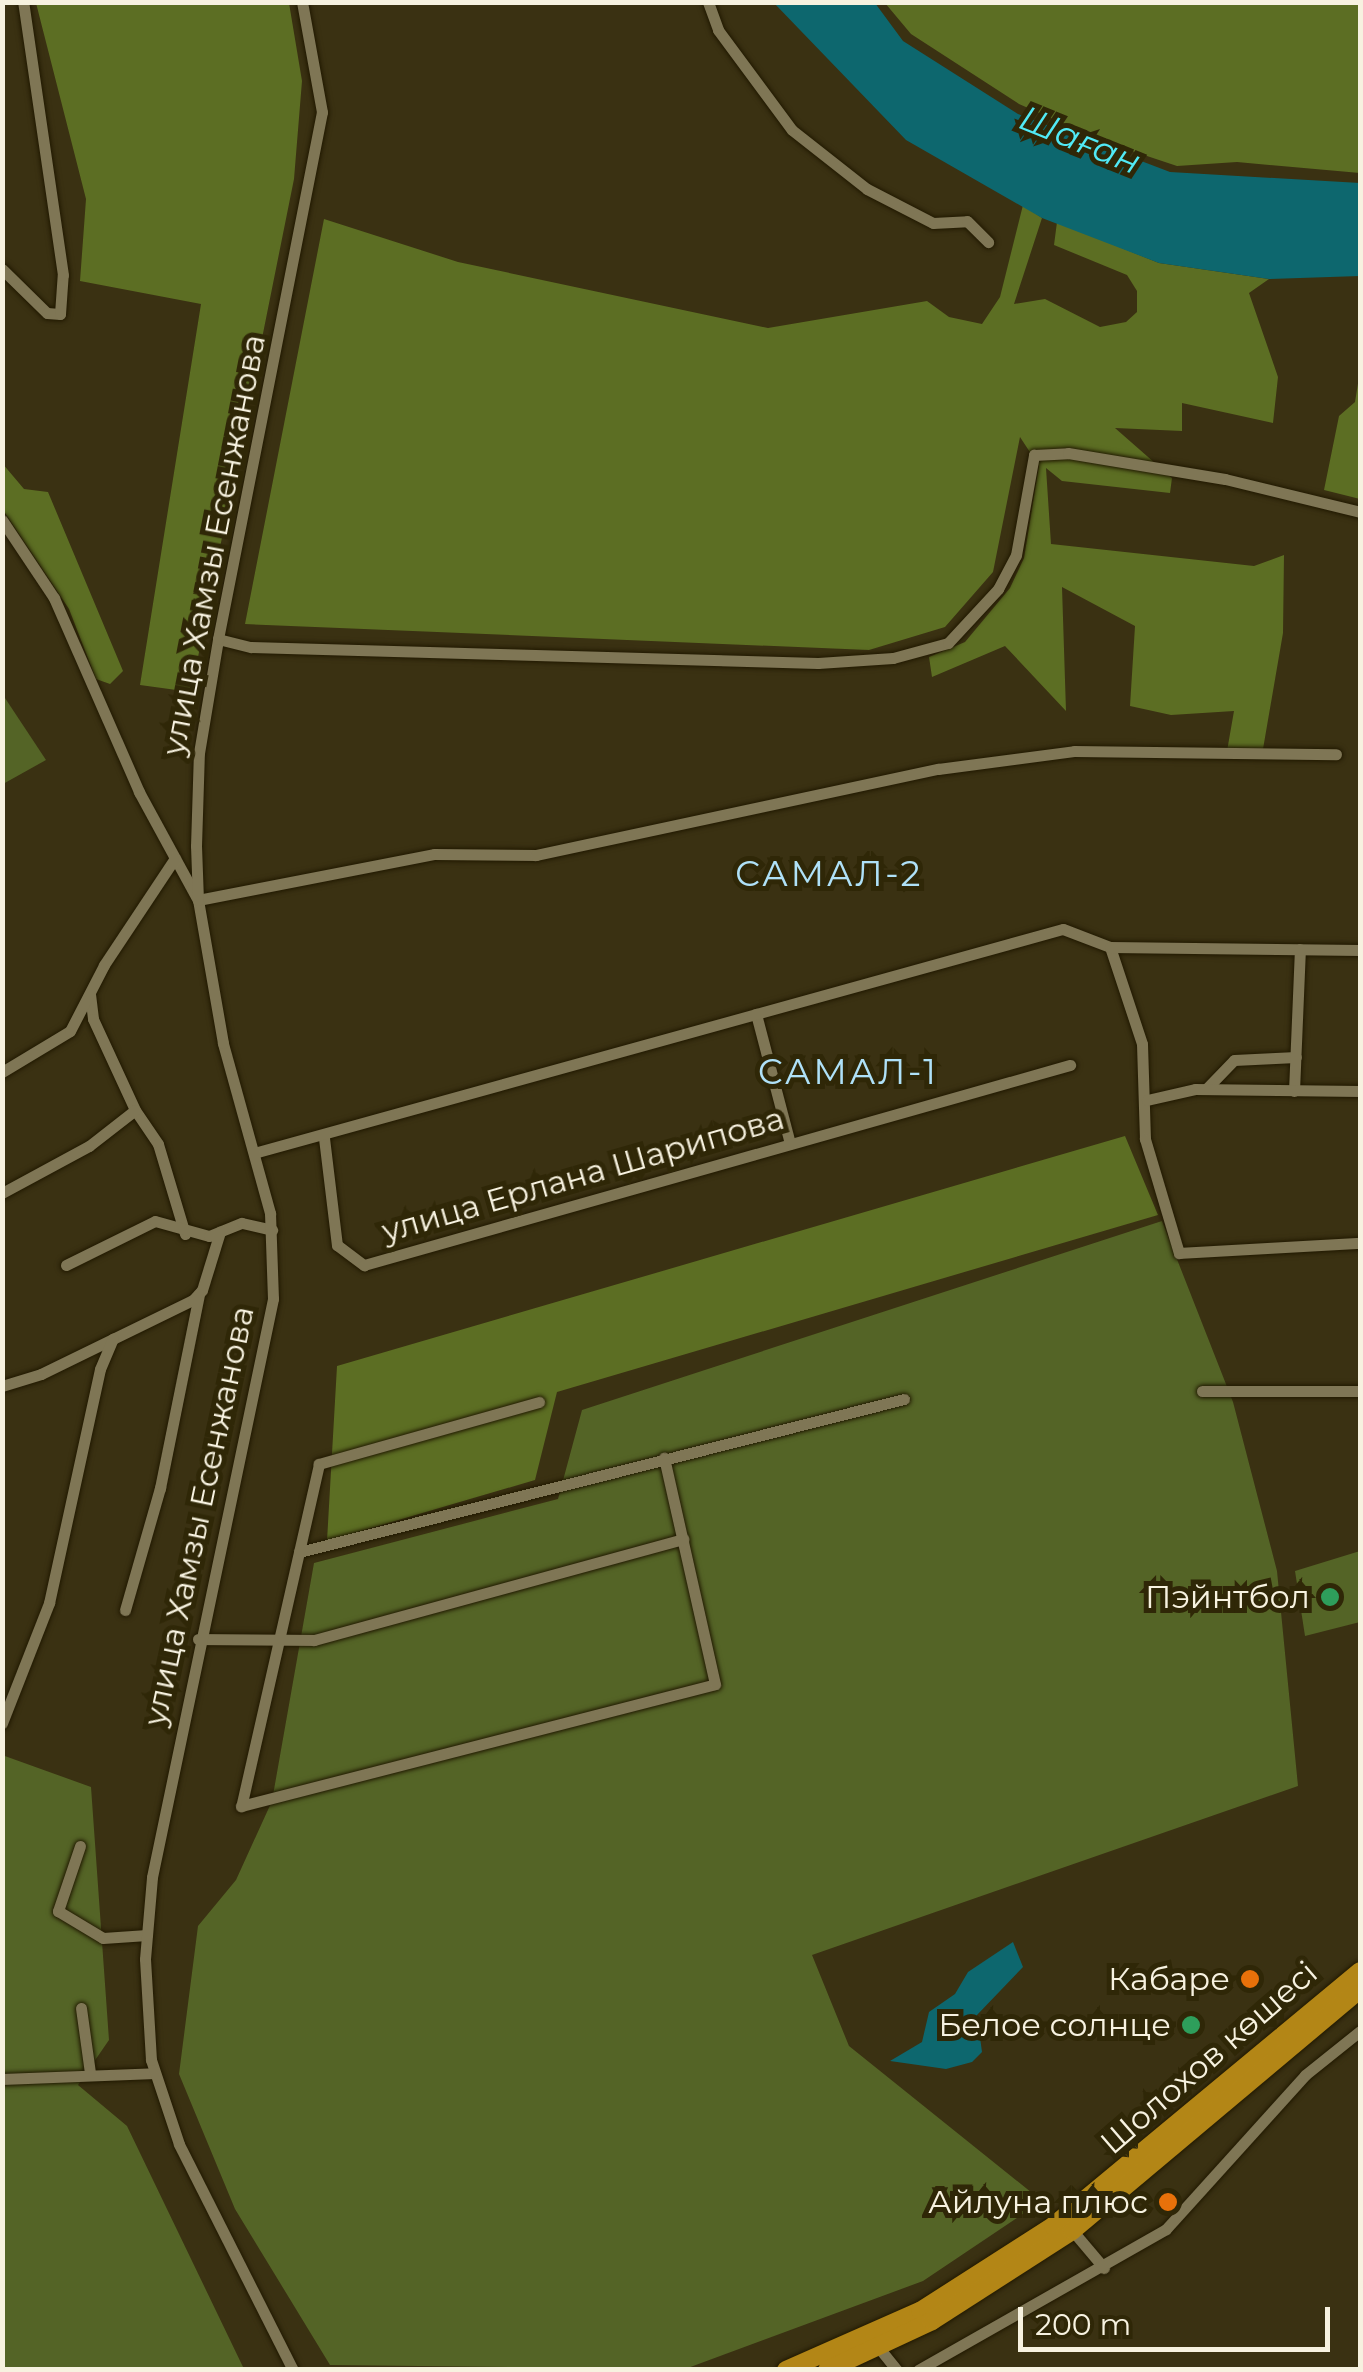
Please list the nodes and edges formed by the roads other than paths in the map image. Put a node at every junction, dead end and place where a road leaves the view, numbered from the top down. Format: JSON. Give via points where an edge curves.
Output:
{"nodes":[{"id":1,"x":22,"y":2,"type":"edge"},
{"id":2,"x":302,"y":2,"type":"edge"},
{"id":3,"x":708,"y":2,"type":"edge"},
{"id":4,"x":988,"y":242,"type":"dead end"},
{"id":5,"x":2,"y":269,"type":"edge"},
{"id":6,"x":1360,"y":512,"type":"edge"},
{"id":7,"x":2,"y":520,"type":"edge"},
{"id":8,"x":218,"y":639,"type":"junction"},
{"id":9,"x":1336,"y":754,"type":"dead end"},
{"id":10,"x":175,"y":858,"type":"junction"},
{"id":11,"x":198,"y":900,"type":"junction"},
{"id":12,"x":1110,"y":947,"type":"junction"},
{"id":13,"x":1300,"y":949,"type":"junction"},
{"id":14,"x":1360,"y":950,"type":"edge"},
{"id":15,"x":90,"y":994,"type":"junction"},
{"id":16,"x":756,"y":1014,"type":"junction"},
{"id":17,"x":1296,"y":1057,"type":"junction"},
{"id":18,"x":1070,"y":1065,"type":"dead end"},
{"id":19,"x":2,"y":1072,"type":"edge"},
{"id":20,"x":1206,"y":1089,"type":"junction"},
{"id":21,"x":1294,"y":1091,"type":"junction"},
{"id":22,"x":1360,"y":1091,"type":"edge"},
{"id":23,"x":1147,"y":1100,"type":"junction"},
{"id":24,"x":135,"y":1110,"type":"junction"},
{"id":25,"x":324,"y":1138,"type":"junction"},
{"id":26,"x":790,"y":1144,"type":"junction"},
{"id":27,"x":254,"y":1154,"type":"junction"},
{"id":28,"x":2,"y":1193,"type":"edge"},
{"id":29,"x":272,"y":1230,"type":"junction"},
{"id":30,"x":220,"y":1232,"type":"junction"},
{"id":31,"x":186,"y":1234,"type":"junction"},
{"id":32,"x":1360,"y":1243,"type":"edge"},
{"id":33,"x":66,"y":1265,"type":"dead end"},
{"id":34,"x":199,"y":1294,"type":"junction"},
{"id":35,"x":112,"y":1339,"type":"junction"},
{"id":36,"x":2,"y":1386,"type":"edge"},
{"id":37,"x":1202,"y":1391,"type":"dead end"},
{"id":38,"x":1360,"y":1391,"type":"edge"},
{"id":39,"x":904,"y":1399,"type":"dead end"},
{"id":40,"x":540,"y":1402,"type":"dead end"},
{"id":41,"x":664,"y":1458,"type":"junction"},
{"id":42,"x":683,"y":1540,"type":"junction"},
{"id":43,"x":299,"y":1552,"type":"junction"},
{"id":44,"x":125,"y":1610,"type":"dead end"},
{"id":45,"x":198,"y":1639,"type":"junction"},
{"id":46,"x":275,"y":1644,"type":"junction"},
{"id":47,"x":2,"y":1723,"type":"edge"},
{"id":48,"x":80,"y":1846,"type":"dead end"},
{"id":49,"x":147,"y":1935,"type":"junction"},
{"id":50,"x":1360,"y":1971,"type":"edge"},
{"id":51,"x":1360,"y":1989,"type":"edge"},
{"id":52,"x":81,"y":2008,"type":"dead end"},
{"id":53,"x":1360,"y":2031,"type":"edge"},
{"id":54,"x":155,"y":2073,"type":"junction"},
{"id":55,"x":90,"y":2074,"type":"junction"},
{"id":56,"x":2,"y":2079,"type":"edge"},
{"id":57,"x":1070,"y":2223,"type":"junction"},
{"id":58,"x":1104,"y":2268,"type":"junction"},
{"id":59,"x":880,"y":2348,"type":"junction"},
{"id":60,"x":293,"y":2370,"type":"edge"},
{"id":61,"x":786,"y":2370,"type":"edge"},
{"id":62,"x":827,"y":2370,"type":"edge"},
{"id":63,"x":897,"y":2370,"type":"edge"},
{"id":64,"x":918,"y":2370,"type":"edge"}],
"edges":[{"from":1,"to":5,"type":"street","via":[[63,275],[60,314],[47,313]]},
{"from":2,"to":8,"type":"street","name":"улица Хамзы Есенжанова","via":[[322,112]]},
{"from":3,"to":4,"type":"street","via":[[718,30],[792,130],[867,189],[933,223],[967,220]]},
{"from":6,"to":8,"type":"street","via":[[1226,478],[1068,453],[1034,455],[1016,555],[998,589],[948,644],[892,658],[818,663],[251,647]]},
{"from":7,"to":10,"type":"street","via":[[54,598]]},
{"from":8,"to":11,"type":"street","name":"улица Хамзы Есенжанова","via":[[199,753]]},
{"from":9,"to":11,"type":"street","via":[[1074,751],[938,769],[536,855],[434,854]]},
{"from":10,"to":11,"type":"street"},
{"from":10,"to":15,"type":"street"},
{"from":11,"to":27,"type":"street","name":"улица Хамзы Есенжанова","via":[[223,1043]]},
{"from":12,"to":13,"type":"street"},
{"from":12,"to":16,"type":"street","via":[[1063,929]]},
{"from":12,"to":23,"type":"street","via":[[1142,1044]]},
{"from":13,"to":14,"type":"street"},
{"from":13,"to":17,"type":"street"},
{"from":15,"to":19,"type":"street","via":[[70,1031]]},
{"from":15,"to":24,"type":"street","via":[[93,1019]]},
{"from":16,"to":25,"type":"street"},
{"from":16,"to":26,"type":"street"},
{"from":17,"to":20,"type":"street","via":[[1234,1060]]},
{"from":17,"to":21,"type":"street"},
{"from":18,"to":26,"type":"street","name":"улица Ерлана Шарипова"},
{"from":20,"to":21,"type":"street"},
{"from":20,"to":23,"type":"street"},
{"from":21,"to":22,"type":"street"},
{"from":23,"to":32,"type":"street","via":[[1146,1139],[1179,1252]]},
{"from":24,"to":28,"type":"street","via":[[89,1146]]},
{"from":24,"to":31,"type":"street","via":[[158,1144]]},
{"from":25,"to":26,"type":"street","name":"улица Ерлана Шарипова","via":[[337,1245],[364,1266]]},
{"from":25,"to":27,"type":"street"},
{"from":27,"to":29,"type":"street","name":"улица Хамзы Есенжанова"},
{"from":29,"to":30,"type":"street","via":[[242,1223]]},
{"from":29,"to":45,"type":"street","name":"улица Хамзы Есенжанова","via":[[268,1338]]},
{"from":30,"to":31,"type":"street"},
{"from":30,"to":34,"type":"street"},
{"from":31,"to":33,"type":"street","via":[[155,1222]]},
{"from":34,"to":35,"type":"street"},
{"from":34,"to":44,"type":"street","via":[[160,1488]]},
{"from":35,"to":36,"type":"street"},
{"from":35,"to":47,"type":"street","via":[[48,1603]]},
{"from":37,"to":38,"type":"street"},
{"from":39,"to":41,"type":"street"},
{"from":40,"to":43,"type":"street","via":[[318,1464]]},
{"from":41,"to":42,"type":"street"},
{"from":41,"to":43,"type":"street"},
{"from":42,"to":46,"type":"street","via":[[446,1609]]},
{"from":42,"to":46,"type":"street","via":[[715,1684],[241,1806]]},
{"from":43,"to":46,"type":"street"},
{"from":45,"to":46,"type":"street"},
{"from":45,"to":49,"type":"street","name":"улица Хамзы Есенжанова"},
{"from":48,"to":49,"type":"street","via":[[58,1911],[103,1938]]},
{"from":49,"to":54,"type":"street","name":"улица Хамзы Есенжанова","via":[[146,2007]]},
{"from":50,"to":57,"type":"highway","name":"Шолохов көшесі"},
{"from":51,"to":57,"type":"highway","name":"Шолохов көшесі"},
{"from":52,"to":55,"type":"street"},
{"from":53,"to":58,"type":"street","via":[[1305,2076],[1166,2229]]},
{"from":54,"to":55,"type":"street"},
{"from":54,"to":60,"type":"street","name":"улица Хамзы Есенжанова","via":[[179,2144]]},
{"from":55,"to":56,"type":"street"},
{"from":57,"to":58,"type":"street"},
{"from":57,"to":59,"type":"highway","name":"Шолохов көшесі","via":[[999,2281]]},
{"from":57,"to":61,"type":"highway","name":"Шолохов көшесі","via":[[920,2311]]},
{"from":58,"to":64,"type":"street"},
{"from":59,"to":62,"type":"highway","name":"Шолохов көшесі"},
{"from":59,"to":63,"type":"street"}]}
